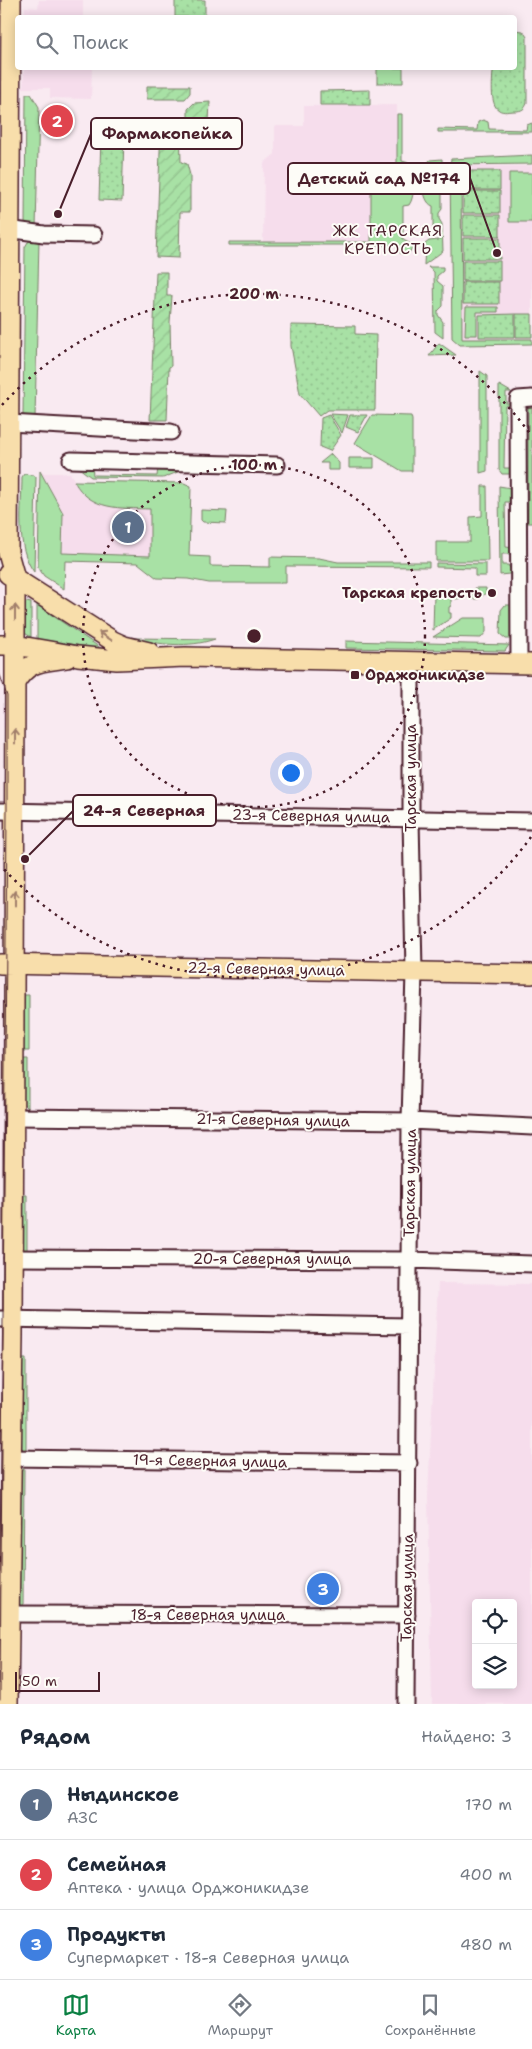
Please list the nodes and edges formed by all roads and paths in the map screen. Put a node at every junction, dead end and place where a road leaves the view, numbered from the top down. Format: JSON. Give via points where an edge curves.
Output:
{"nodes":[{"id":1,"x":11,"y":0,"type":"edge"},
{"id":2,"x":14,"y":32,"type":"edge"},
{"id":3,"x":5,"y":74,"type":"edge"},
{"id":4,"x":5,"y":228,"type":"edge"},
{"id":5,"x":94,"y":235,"type":"dead end"},
{"id":6,"x":5,"y":365,"type":"edge"},
{"id":7,"x":532,"y":398,"type":"edge"},
{"id":8,"x":9,"y":422,"type":"junction"},
{"id":9,"x":171,"y":432,"type":"dead end"},
{"id":10,"x":72,"y":460,"type":"dead end"},
{"id":11,"x":277,"y":466,"type":"dead end"},
{"id":12,"x":4,"y":477,"type":"edge"},
{"id":13,"x":6,"y":565,"type":"edge"},
{"id":14,"x":8,"y":645,"type":"edge"},
{"id":15,"x":78,"y":656,"type":"junction"},
{"id":16,"x":185,"y":657,"type":"junction"},
{"id":17,"x":411,"y":662,"type":"junction"},
{"id":18,"x":526,"y":664,"type":"edge"},
{"id":19,"x":15,"y":683,"type":"junction"},
{"id":20,"x":8,"y":811,"type":"edge"},
{"id":21,"x":411,"y":818,"type":"junction"},
{"id":22,"x":532,"y":821,"type":"edge"},
{"id":23,"x":7,"y":964,"type":"edge"},
{"id":24,"x":414,"y":972,"type":"junction"},
{"id":25,"x":532,"y":974,"type":"edge"},
{"id":26,"x":13,"y":1117,"type":"junction"},
{"id":27,"x":410,"y":1121,"type":"junction"},
{"id":28,"x":532,"y":1127,"type":"edge"},
{"id":29,"x":12,"y":1258,"type":"junction"},
{"id":30,"x":409,"y":1260,"type":"junction"},
{"id":31,"x":532,"y":1264,"type":"edge"},
{"id":32,"x":7,"y":1319,"type":"edge"},
{"id":33,"x":410,"y":1326,"type":"junction"},
{"id":34,"x":11,"y":1458,"type":"junction"},
{"id":35,"x":409,"y":1463,"type":"junction"},
{"id":36,"x":10,"y":1614,"type":"junction"},
{"id":37,"x":407,"y":1615,"type":"junction"},
{"id":38,"x":8,"y":1704,"type":"edge"},
{"id":39,"x":406,"y":1704,"type":"edge"}],
"edges":[{"from":1,"to":2,"type":"main road"},
{"from":2,"to":3,"type":"main road"},
{"from":3,"to":4,"type":"main road"},
{"from":4,"to":5,"type":"street","via":[[44,234]]},
{"from":4,"to":6,"type":"main road"},
{"from":6,"to":8,"type":"main road"},
{"from":7,"to":18,"type":"street","via":[[518,398]]},
{"from":8,"to":9,"type":"street"},
{"from":8,"to":12,"type":"main road"},
{"from":10,"to":11,"type":"street"},
{"from":12,"to":13,"type":"main road"},
{"from":14,"to":13,"type":"main road","one_way":true},
{"from":16,"to":13,"type":"main road","one_way":true,"via":[[118,644]]},
{"from":14,"to":15,"type":"main road"},
{"from":14,"to":19,"type":"main road"},
{"from":15,"to":16,"type":"main road","via":[[126,660]]},
{"from":15,"to":19,"type":"main road","via":[[35,664],[22,672]]},
{"from":16,"to":17,"type":"main road"},
{"from":17,"to":18,"type":"main road"},
{"from":17,"to":21,"type":"street","name":"Тарская улица"},
{"from":20,"to":19,"type":"main road","one_way":true},
{"from":20,"to":21,"type":"street","name":"23-я Северная улица"},
{"from":23,"to":20,"type":"main road","one_way":true},
{"from":21,"to":22,"type":"street","name":"23-я Северная улица"},
{"from":21,"to":24,"type":"street","name":"Тарская улица"},
{"from":23,"to":24,"type":"main road","name":"22-я Северная улица"},
{"from":23,"to":26,"type":"main road"},
{"from":24,"to":25,"type":"main road","name":"22-я Северная улица"},
{"from":24,"to":27,"type":"street","name":"Тарская улица"},
{"from":26,"to":27,"type":"street","name":"21-я Северная улица"},
{"from":26,"to":29,"type":"main road"},
{"from":27,"to":28,"type":"street","name":"21-я Северная улица"},
{"from":27,"to":30,"type":"street","name":"Тарская улица"},
{"from":29,"to":30,"type":"street","name":"20-я Северная улица"},
{"from":29,"to":32,"type":"main road"},
{"from":30,"to":31,"type":"street","name":"20-я Северная улица"},
{"from":30,"to":33,"type":"street","name":"Тарская улица"},
{"from":32,"to":33,"type":"street"},
{"from":32,"to":34,"type":"main road"},
{"from":33,"to":35,"type":"street","name":"Тарская улица"},
{"from":34,"to":35,"type":"street","name":"19-я Северная улица"},
{"from":34,"to":36,"type":"main road"},
{"from":35,"to":37,"type":"street","name":"Тарская улица"},
{"from":36,"to":37,"type":"street","name":"18-я Северная улица"},
{"from":36,"to":38,"type":"main road"},
{"from":37,"to":39,"type":"street","name":"Тарская улица"}]}
